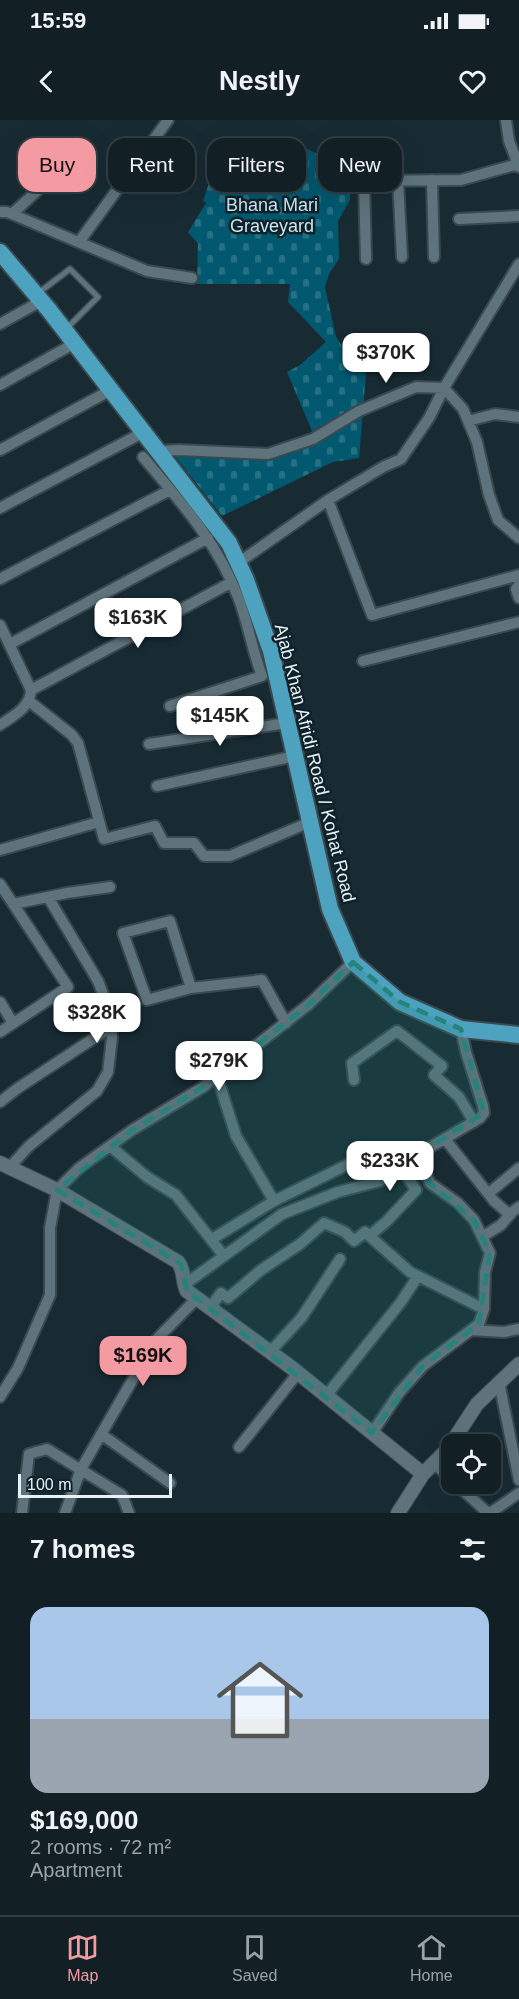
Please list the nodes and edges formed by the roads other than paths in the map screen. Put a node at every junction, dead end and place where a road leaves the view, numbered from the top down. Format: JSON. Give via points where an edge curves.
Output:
{"nodes":[{"id":1,"x":168,"y":120,"type":"edge"},
{"id":2,"x":506,"y":120,"type":"edge"},
{"id":3,"x":519,"y":166,"type":"edge"},
{"id":4,"x":402,"y":180,"type":"edge"},
{"id":5,"x":432,"y":180,"type":"junction"},
{"id":6,"x":31,"y":192,"type":"edge"},
{"id":7,"x":364,"y":192,"type":"edge"},
{"id":8,"x":399,"y":192,"type":"edge"},
{"id":9,"x":6,"y":213,"type":"edge"},
{"id":10,"x":519,"y":216,"type":"edge"},
{"id":11,"x":459,"y":219,"type":"dead end"},
{"id":12,"x":79,"y":242,"type":"junction"},
{"id":13,"x":1,"y":255,"type":"edge"},
{"id":14,"x":434,"y":257,"type":"dead end"},
{"id":15,"x":366,"y":258,"type":"dead end"},
{"id":16,"x":402,"y":258,"type":"dead end"},
{"id":17,"x":519,"y":264,"type":"edge"},
{"id":18,"x":192,"y":278,"type":"dead end"},
{"id":19,"x":39,"y":298,"type":"junction"},
{"id":20,"x":0,"y":324,"type":"edge"},
{"id":21,"x":69,"y":337,"type":"junction"},
{"id":22,"x":0,"y":385,"type":"edge"},
{"id":23,"x":444,"y":388,"type":"junction"},
{"id":24,"x":111,"y":390,"type":"junction"},
{"id":25,"x":519,"y":417,"type":"edge"},
{"id":26,"x":468,"y":421,"type":"junction"},
{"id":27,"x":144,"y":432,"type":"junction"},
{"id":28,"x":0,"y":450,"type":"edge"},
{"id":29,"x":150,"y":454,"type":"junction"},
{"id":30,"x":171,"y":490,"type":"junction"},
{"id":31,"x":328,"y":500,"type":"junction"},
{"id":32,"x":0,"y":508,"type":"edge"},
{"id":33,"x":208,"y":538,"type":"junction"},
{"id":34,"x":519,"y":538,"type":"edge"},
{"id":35,"x":238,"y":563,"type":"junction"},
{"id":36,"x":519,"y":575,"type":"edge"},
{"id":37,"x":0,"y":579,"type":"edge"},
{"id":38,"x":232,"y":582,"type":"junction"},
{"id":39,"x":519,"y":585,"type":"edge"},
{"id":40,"x":519,"y":598,"type":"edge"},
{"id":41,"x":519,"y":622,"type":"edge"},
{"id":42,"x":0,"y":625,"type":"edge"},
{"id":43,"x":10,"y":644,"type":"junction"},
{"id":44,"x":363,"y":661,"type":"dead end"},
{"id":45,"x":30,"y":695,"type":"junction"},
{"id":46,"x":170,"y":706,"type":"dead end"},
{"id":47,"x":288,"y":723,"type":"junction"},
{"id":48,"x":0,"y":725,"type":"edge"},
{"id":49,"x":149,"y":744,"type":"dead end"},
{"id":50,"x":295,"y":756,"type":"junction"},
{"id":51,"x":157,"y":786,"type":"dead end"},
{"id":52,"x":99,"y":822,"type":"junction"},
{"id":53,"x":310,"y":822,"type":"junction"},
{"id":54,"x":0,"y":850,"type":"edge"},
{"id":55,"x":0,"y":884,"type":"edge"},
{"id":56,"x":111,"y":887,"type":"dead end"},
{"id":57,"x":48,"y":897,"type":"junction"},
{"id":58,"x":7,"y":900,"type":"edge"},
{"id":59,"x":353,"y":962,"type":"junction"},
{"id":60,"x":191,"y":988,"type":"junction"},
{"id":61,"x":0,"y":1002,"type":"edge"},
{"id":62,"x":13,"y":1023,"type":"junction"},
{"id":63,"x":286,"y":1023,"type":"junction"},
{"id":64,"x":111,"y":1027,"type":"junction"},
{"id":65,"x":461,"y":1029,"type":"junction"},
{"id":66,"x":0,"y":1032,"type":"edge"},
{"id":67,"x":519,"y":1035,"type":"edge"},
{"id":68,"x":217,"y":1076,"type":"junction"},
{"id":69,"x":354,"y":1080,"type":"dead end"},
{"id":70,"x":0,"y":1102,"type":"edge"},
{"id":71,"x":474,"y":1122,"type":"junction"},
{"id":72,"x":445,"y":1139,"type":"junction"},
{"id":73,"x":111,"y":1146,"type":"junction"},
{"id":74,"x":369,"y":1154,"type":"dead end"},
{"id":75,"x":417,"y":1155,"type":"junction"},
{"id":76,"x":5,"y":1166,"type":"edge"},
{"id":77,"x":400,"y":1166,"type":"junction"},
{"id":78,"x":519,"y":1168,"type":"edge"},
{"id":79,"x":57,"y":1190,"type":"junction"},
{"id":80,"x":489,"y":1193,"type":"junction"},
{"id":81,"x":274,"y":1201,"type":"junction"},
{"id":82,"x":519,"y":1207,"type":"edge"},
{"id":83,"x":510,"y":1215,"type":"junction"},
{"id":84,"x":369,"y":1236,"type":"junction"},
{"id":85,"x":482,"y":1237,"type":"junction"},
{"id":86,"x":212,"y":1239,"type":"junction"},
{"id":87,"x":224,"y":1256,"type":"junction"},
{"id":88,"x":340,"y":1259,"type":"dead end"},
{"id":89,"x":418,"y":1276,"type":"junction"},
{"id":90,"x":184,"y":1285,"type":"junction"},
{"id":91,"x":197,"y":1298,"type":"junction"},
{"id":92,"x":210,"y":1308,"type":"junction"},
{"id":93,"x":484,"y":1309,"type":"junction"},
{"id":94,"x":519,"y":1329,"type":"edge"},
{"id":95,"x":471,"y":1330,"type":"junction"},
{"id":96,"x":270,"y":1352,"type":"junction"},
{"id":97,"x":519,"y":1364,"type":"edge"},
{"id":98,"x":298,"y":1373,"type":"junction"},
{"id":99,"x":499,"y":1382,"type":"junction"},
{"id":100,"x":327,"y":1396,"type":"junction"},
{"id":101,"x":0,"y":1397,"type":"edge"},
{"id":102,"x":372,"y":1433,"type":"junction"},
{"id":103,"x":101,"y":1434,"type":"junction"},
{"id":104,"x":239,"y":1447,"type":"dead end"},
{"id":105,"x":434,"y":1464,"type":"junction"},
{"id":106,"x":81,"y":1470,"type":"junction"},
{"id":107,"x":441,"y":1470,"type":"edge"},
{"id":108,"x":423,"y":1474,"type":"junction"},
{"id":109,"x":519,"y":1475,"type":"edge"},
{"id":110,"x":519,"y":1480,"type":"edge"},
{"id":111,"x":170,"y":1483,"type":"dead end"},
{"id":112,"x":519,"y":1493,"type":"edge"},
{"id":113,"x":467,"y":1494,"type":"edge"},
{"id":114,"x":22,"y":1513,"type":"edge"},
{"id":115,"x":65,"y":1513,"type":"edge"},
{"id":116,"x":129,"y":1513,"type":"edge"},
{"id":117,"x":398,"y":1513,"type":"edge"},
{"id":118,"x":489,"y":1513,"type":"edge"}],
"edges":[{"from":1,"to":12,"type":"street"},
{"from":2,"to":3,"type":"street"},
{"from":3,"to":5,"type":"street","via":[[462,180]]},
{"from":4,"to":5,"type":"street"},
{"from":5,"to":14,"type":"street"},
{"from":6,"to":9,"type":"street"},
{"from":7,"to":15,"type":"street"},
{"from":8,"to":16,"type":"street"},
{"from":9,"to":12,"type":"street"},
{"from":10,"to":11,"type":"street"},
{"from":12,"to":18,"type":"street","via":[[147,271]]},
{"from":13,"to":19,"type":"main road","name":"Ajab Khan Afridi Road / Kohat Road"},
{"from":17,"to":23,"type":"street"},
{"from":19,"to":20,"type":"street"},
{"from":19,"to":21,"type":"main road","name":"Ajab Khan Afridi Road / Kohat Road"},
{"from":19,"to":21,"type":"lane","via":[[70,269],[98,297]]},
{"from":21,"to":22,"type":"street"},
{"from":21,"to":24,"type":"main road","name":"Ajab Khan Afridi Road / Kohat Road"},
{"from":23,"to":26,"type":"street","via":[[463,409]]},
{"from":23,"to":29,"type":"street","via":[[417,387],[359,411],[313,439],[268,454],[179,450]]},
{"from":23,"to":31,"type":"street","via":[[401,459]]},
{"from":24,"to":27,"type":"main road","name":"Ajab Khan Afridi Road / Kohat Road"},
{"from":24,"to":28,"type":"street"},
{"from":25,"to":26,"type":"street","via":[[495,414]]},
{"from":26,"to":34,"type":"street","via":[[498,520]]},
{"from":27,"to":29,"type":"main road","name":"Ajab Khan Afridi Road / Kohat Road"},
{"from":27,"to":32,"type":"street"},
{"from":29,"to":30,"type":"street"},
{"from":29,"to":35,"type":"main road","name":"Ajab Khan Afridi Road / Kohat Road","via":[[229,543]]},
{"from":30,"to":33,"type":"street"},
{"from":30,"to":37,"type":"street"},
{"from":31,"to":35,"type":"street"},
{"from":31,"to":36,"type":"street","via":[[372,615]]},
{"from":33,"to":38,"type":"street"},
{"from":33,"to":43,"type":"street"},
{"from":35,"to":47,"type":"main road","name":"Ajab Khan Afridi Road / Kohat Road","via":[[271,651]]},
{"from":38,"to":45,"type":"street"},
{"from":38,"to":46,"type":"street","via":[[262,676]]},
{"from":39,"to":40,"type":"street"},
{"from":41,"to":44,"type":"street"},
{"from":42,"to":43,"type":"street"},
{"from":43,"to":45,"type":"street"},
{"from":45,"to":48,"type":"street","via":[[18,712]]},
{"from":45,"to":52,"type":"street","via":[[78,743]]},
{"from":47,"to":49,"type":"street"},
{"from":47,"to":50,"type":"main road","name":"Ajab Khan Afridi Road / Kohat Road"},
{"from":50,"to":51,"type":"street"},
{"from":50,"to":53,"type":"main road","name":"Ajab Khan Afridi Road / Kohat Road"},
{"from":52,"to":53,"type":"street","via":[[104,839],[155,826],[164,843],[195,843],[204,856],[230,856]]},
{"from":52,"to":54,"type":"street"},
{"from":53,"to":59,"type":"main road","name":"Ajab Khan Afridi Road / Kohat Road","via":[[330,909]]},
{"from":55,"to":58,"type":"street"},
{"from":56,"to":57,"type":"street"},
{"from":57,"to":58,"type":"street"},
{"from":57,"to":64,"type":"street","via":[[98,981]]},
{"from":58,"to":62,"type":"street","via":[[68,987]]},
{"from":59,"to":63,"type":"street"},
{"from":59,"to":65,"type":"main road","name":"Ajab Khan Afridi Road / Kohat Road","via":[[400,1002]]},
{"from":60,"to":60,"type":"street","via":[[170,921],[123,933],[147,1000]]},
{"from":60,"to":63,"type":"street","via":[[262,980]]},
{"from":61,"to":62,"type":"street"},
{"from":62,"to":66,"type":"street"},
{"from":63,"to":68,"type":"street"},
{"from":64,"to":70,"type":"street"},
{"from":64,"to":76,"type":"street","via":[[108,1072],[98,1091]]},
{"from":65,"to":67,"type":"main road","name":"Ajab Khan Afridi Road / Kohat Road"},
{"from":65,"to":71,"type":"street","via":[[484,1113]]},
{"from":68,"to":73,"type":"street"},
{"from":68,"to":81,"type":"street","via":[[237,1136]]},
{"from":69,"to":71,"type":"street","via":[[352,1063],[397,1031],[442,1066],[435,1075],[459,1097]]},
{"from":71,"to":72,"type":"street"},
{"from":72,"to":75,"type":"street"},
{"from":72,"to":80,"type":"street"},
{"from":73,"to":79,"type":"street","via":[[79,1168]]},
{"from":73,"to":86,"type":"street","via":[[176,1195]]},
{"from":74,"to":81,"type":"street"},
{"from":75,"to":77,"type":"street"},
{"from":75,"to":85,"type":"street","via":[[430,1183],[459,1203]]},
{"from":76,"to":79,"type":"street"},
{"from":77,"to":84,"type":"street","via":[[416,1190]]},
{"from":77,"to":87,"type":"street","via":[[380,1181],[282,1214]]},
{"from":78,"to":80,"type":"street"},
{"from":79,"to":90,"type":"street","via":[[178,1262]]},
{"from":79,"to":101,"type":"street","via":[[50,1228],[50,1295],[18,1368]]},
{"from":80,"to":83,"type":"street"},
{"from":81,"to":86,"type":"street"},
{"from":82,"to":83,"type":"street"},
{"from":83,"to":85,"type":"street"},
{"from":84,"to":89,"type":"street"},
{"from":84,"to":92,"type":"street","via":[[365,1232],[354,1241],[345,1232],[324,1223],[228,1298],[221,1293]]},
{"from":85,"to":93,"type":"street","via":[[490,1252]]},
{"from":86,"to":87,"type":"street"},
{"from":87,"to":90,"type":"street"},
{"from":88,"to":96,"type":"street","via":[[303,1317]]},
{"from":89,"to":93,"type":"street"},
{"from":89,"to":100,"type":"street"},
{"from":90,"to":91,"type":"street"},
{"from":91,"to":92,"type":"street"},
{"from":91,"to":103,"type":"street","via":[[155,1341]]},
{"from":92,"to":96,"type":"street"},
{"from":93,"to":95,"type":"street","via":[[479,1324]]},
{"from":94,"to":95,"type":"street"},
{"from":95,"to":102,"type":"street","via":[[423,1366]]},
{"from":96,"to":98,"type":"street"},
{"from":97,"to":99,"type":"street"},
{"from":98,"to":100,"type":"street"},
{"from":98,"to":104,"type":"street"},
{"from":99,"to":105,"type":"street","via":[[477,1404]]},
{"from":99,"to":109,"type":"street"},
{"from":100,"to":102,"type":"street"},
{"from":102,"to":108,"type":"street"},
{"from":103,"to":106,"type":"street"},
{"from":103,"to":111,"type":"street"},
{"from":105,"to":107,"type":"street"},
{"from":105,"to":108,"type":"street"},
{"from":106,"to":114,"type":"street","via":[[47,1449],[29,1454]]},
{"from":106,"to":115,"type":"street"},
{"from":106,"to":116,"type":"street","via":[[122,1495]]},
{"from":108,"to":117,"type":"street"},
{"from":109,"to":110,"type":"street"},
{"from":112,"to":118,"type":"street"},
{"from":113,"to":118,"type":"street"}]}
